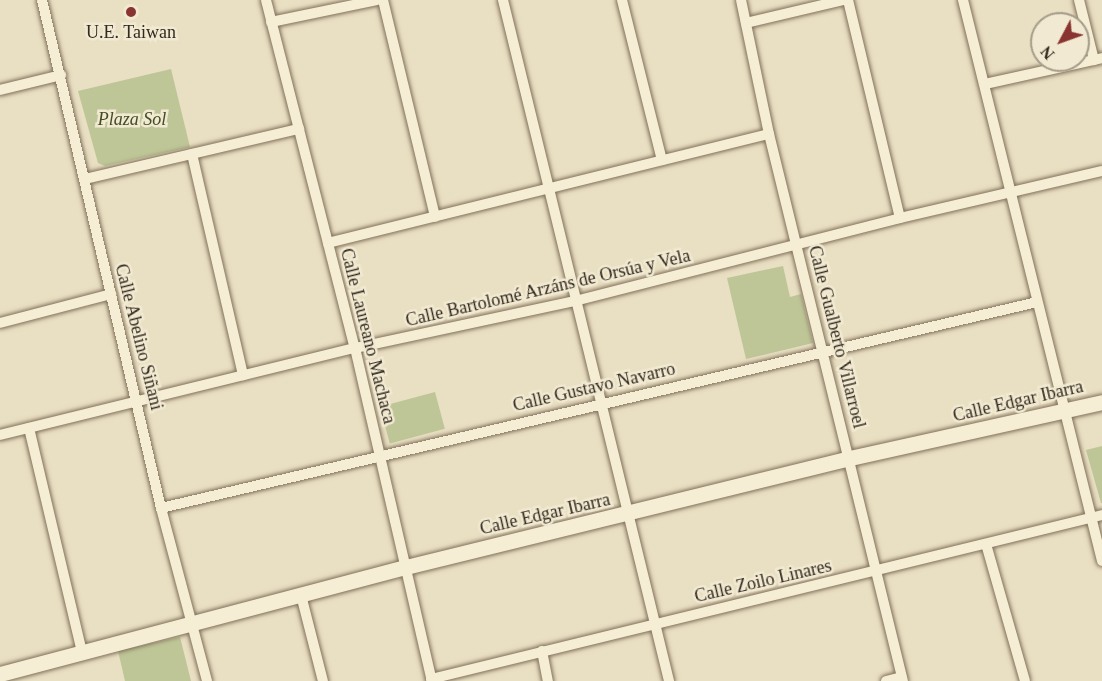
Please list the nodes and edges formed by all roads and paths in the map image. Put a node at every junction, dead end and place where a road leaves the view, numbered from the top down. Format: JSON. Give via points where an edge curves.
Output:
{"nodes":[{"id":1,"x":42,"y":0,"type":"edge"},
{"id":2,"x":266,"y":0,"type":"edge"},
{"id":3,"x":377,"y":0,"type":"edge"},
{"id":4,"x":383,"y":0,"type":"edge"},
{"id":5,"x":503,"y":0,"type":"edge"},
{"id":6,"x":622,"y":0,"type":"edge"},
{"id":7,"x":741,"y":0,"type":"edge"},
{"id":8,"x":843,"y":0,"type":"edge"},
{"id":9,"x":848,"y":0,"type":"edge"},
{"id":10,"x":963,"y":0,"type":"edge"},
{"id":11,"x":1079,"y":0,"type":"edge"},
{"id":12,"x":272,"y":22,"type":"junction"},
{"id":13,"x":746,"y":23,"type":"junction"},
{"id":14,"x":1098,"y":59,"type":"edge"},
{"id":15,"x":61,"y":75,"type":"junction"},
{"id":16,"x":985,"y":84,"type":"junction"},
{"id":17,"x":0,"y":90,"type":"edge"},
{"id":18,"x":299,"y":129,"type":"junction"},
{"id":19,"x":769,"y":134,"type":"junction"},
{"id":20,"x":192,"y":154,"type":"junction"},
{"id":21,"x":662,"y":160,"type":"junction"},
{"id":22,"x":1102,"y":171,"type":"edge"},
{"id":23,"x":85,"y":179,"type":"junction"},
{"id":24,"x":548,"y":189,"type":"junction"},
{"id":25,"x":1010,"y":194,"type":"junction"},
{"id":26,"x":435,"y":217,"type":"junction"},
{"id":27,"x":900,"y":218,"type":"junction"},
{"id":28,"x":328,"y":243,"type":"junction"},
{"id":29,"x":798,"y":246,"type":"junction"},
{"id":30,"x":111,"y":294,"type":"junction"},
{"id":31,"x":575,"y":301,"type":"junction"},
{"id":32,"x":1037,"y":302,"type":"junction"},
{"id":33,"x":1,"y":320,"type":"edge"},
{"id":34,"x":355,"y":348,"type":"junction"},
{"id":35,"x":822,"y":350,"type":"junction"},
{"id":36,"x":243,"y":375,"type":"junction"},
{"id":37,"x":138,"y":400,"type":"junction"},
{"id":38,"x":601,"y":402,"type":"junction"},
{"id":39,"x":1102,"y":402,"type":"edge"},
{"id":40,"x":1063,"y":412,"type":"junction"},
{"id":41,"x":29,"y":428,"type":"junction"},
{"id":42,"x":0,"y":435,"type":"edge"},
{"id":43,"x":380,"y":455,"type":"junction"},
{"id":44,"x":850,"y":458,"type":"junction"},
{"id":45,"x":161,"y":508,"type":"junction"},
{"id":46,"x":630,"y":514,"type":"junction"},
{"id":47,"x":1097,"y":516,"type":"edge"},
{"id":48,"x":986,"y":544,"type":"junction"},
{"id":49,"x":1102,"y":561,"type":"edge"},
{"id":50,"x":406,"y":567,"type":"junction"},
{"id":51,"x":874,"y":572,"type":"junction"},
{"id":52,"x":301,"y":595,"type":"junction"},
{"id":53,"x":193,"y":623,"type":"junction"},
{"id":54,"x":656,"y":623,"type":"junction"},
{"id":55,"x":542,"y":651,"type":"junction"},
{"id":56,"x":82,"y":653,"type":"junction"},
{"id":57,"x":0,"y":674,"type":"edge"},
{"id":58,"x":902,"y":679,"type":"edge"},
{"id":59,"x":432,"y":680,"type":"edge"},
{"id":60,"x":207,"y":681,"type":"edge"},
{"id":61,"x":323,"y":681,"type":"edge"},
{"id":62,"x":548,"y":681,"type":"edge"},
{"id":63,"x":669,"y":681,"type":"edge"},
{"id":64,"x":886,"y":681,"type":"edge"},
{"id":65,"x":1025,"y":681,"type":"edge"}],
"edges":[{"from":1,"to":15,"type":"street","name":"Calle Abelino Siñani"},
{"from":2,"to":12,"type":"street","name":"Calle Laureano Machaca"},
{"from":3,"to":12,"type":"street"},
{"from":4,"to":26,"type":"street"},
{"from":5,"to":24,"type":"street"},
{"from":6,"to":21,"type":"street"},
{"from":7,"to":13,"type":"street","name":"Calle Gualberto Villarroel"},
{"from":8,"to":13,"type":"street"},
{"from":9,"to":27,"type":"street"},
{"from":10,"to":16,"type":"street"},
{"from":11,"to":14,"type":"street"},
{"from":12,"to":18,"type":"street","name":"Calle Laureano Machaca"},
{"from":13,"to":19,"type":"street","name":"Calle Gualberto Villarroel"},
{"from":14,"to":16,"type":"street"},
{"from":15,"to":17,"type":"street"},
{"from":15,"to":23,"type":"street","name":"Calle Abelino Siñani"},
{"from":16,"to":25,"type":"street"},
{"from":18,"to":20,"type":"street"},
{"from":18,"to":28,"type":"street","name":"Calle Laureano Machaca"},
{"from":19,"to":21,"type":"street"},
{"from":19,"to":29,"type":"street","name":"Calle Gualberto Villarroel"},
{"from":20,"to":23,"type":"street"},
{"from":20,"to":36,"type":"street"},
{"from":21,"to":24,"type":"street"},
{"from":22,"to":25,"type":"street","name":"Calle Bartolomé Arzáns de Orsúa y Vela"},
{"from":23,"to":30,"type":"street","name":"Calle Abelino Siñani"},
{"from":24,"to":26,"type":"street"},
{"from":24,"to":31,"type":"street"},
{"from":25,"to":27,"type":"street","name":"Calle Bartolomé Arzáns de Orsúa y Vela"},
{"from":25,"to":32,"type":"street"},
{"from":26,"to":28,"type":"street"},
{"from":27,"to":29,"type":"street","name":"Calle Bartolomé Arzáns de Orsúa y Vela"},
{"from":28,"to":34,"type":"street","name":"Calle Laureano Machaca"},
{"from":29,"to":31,"type":"street","name":"Calle Bartolomé Arzáns de Orsúa y Vela"},
{"from":29,"to":35,"type":"street","name":"Calle Gualberto Villarroel"},
{"from":30,"to":33,"type":"street"},
{"from":30,"to":37,"type":"street","name":"Calle Abelino Siñani"},
{"from":31,"to":34,"type":"street","name":"Calle Bartolomé Arzáns de Orsúa y Vela"},
{"from":31,"to":38,"type":"street"},
{"from":32,"to":35,"type":"street","name":"Calle Gustavo Navarro"},
{"from":32,"to":40,"type":"street"},
{"from":34,"to":36,"type":"street","name":"Calle Bartolomé Arzáns de Orsúa y Vela"},
{"from":34,"to":43,"type":"street","name":"Calle Laureano Machaca"},
{"from":35,"to":38,"type":"street","name":"Calle Gustavo Navarro"},
{"from":35,"to":44,"type":"street","name":"Calle Gualberto Villarroel"},
{"from":36,"to":37,"type":"street","name":"Calle Bartolomé Arzáns de Orsúa y Vela"},
{"from":37,"to":41,"type":"street","name":"Calle Bartolomé Arzáns de Orsúa y Vela"},
{"from":37,"to":45,"type":"street","name":"Calle Abelino Siñani"},
{"from":38,"to":43,"type":"street","name":"Calle Gustavo Navarro"},
{"from":38,"to":46,"type":"street"},
{"from":39,"to":40,"type":"main road","name":"Calle Edgar Ibarra"},
{"from":40,"to":44,"type":"main road","name":"Calle Edgar Ibarra"},
{"from":40,"to":47,"type":"street"},
{"from":41,"to":42,"type":"street","name":"Calle Bartolomé Arzáns de Orsúa y Vela"},
{"from":41,"to":56,"type":"street"},
{"from":43,"to":45,"type":"street","name":"Calle Gustavo Navarro"},
{"from":43,"to":50,"type":"street","name":"Calle Laureano Machaca"},
{"from":44,"to":46,"type":"main road","name":"Calle Edgar Ibarra"},
{"from":44,"to":51,"type":"street","name":"Calle Gualberto Villarroel"},
{"from":45,"to":53,"type":"street","name":"Calle Abelino Siñani"},
{"from":46,"to":50,"type":"main road","name":"Calle Edgar Ibarra"},
{"from":46,"to":54,"type":"street"},
{"from":47,"to":48,"type":"street","name":"Calle Zoilo Linares"},
{"from":47,"to":49,"type":"street"},
{"from":48,"to":51,"type":"street","name":"Calle Zoilo Linares"},
{"from":48,"to":65,"type":"street"},
{"from":50,"to":52,"type":"main road","name":"Calle Edgar Ibarra"},
{"from":50,"to":59,"type":"street","name":"Calle Laureano Machaca"},
{"from":51,"to":54,"type":"street","name":"Calle Zoilo Linares"},
{"from":51,"to":58,"type":"street","name":"Calle Gualberto Villarroel"},
{"from":52,"to":53,"type":"main road","name":"Calle Edgar Ibarra"},
{"from":52,"to":61,"type":"street"},
{"from":53,"to":56,"type":"main road","name":"Calle Edgar Ibarra"},
{"from":53,"to":60,"type":"street","name":"Calle Abelino Siñani"},
{"from":54,"to":55,"type":"street","name":"Calle Zoilo Linares"},
{"from":54,"to":63,"type":"street"},
{"from":55,"to":59,"type":"street","name":"Calle Zoilo Linares"},
{"from":55,"to":62,"type":"street"},
{"from":56,"to":57,"type":"main road","name":"Calle Edgar Ibarra"},
{"from":58,"to":64,"type":"street"}]}
